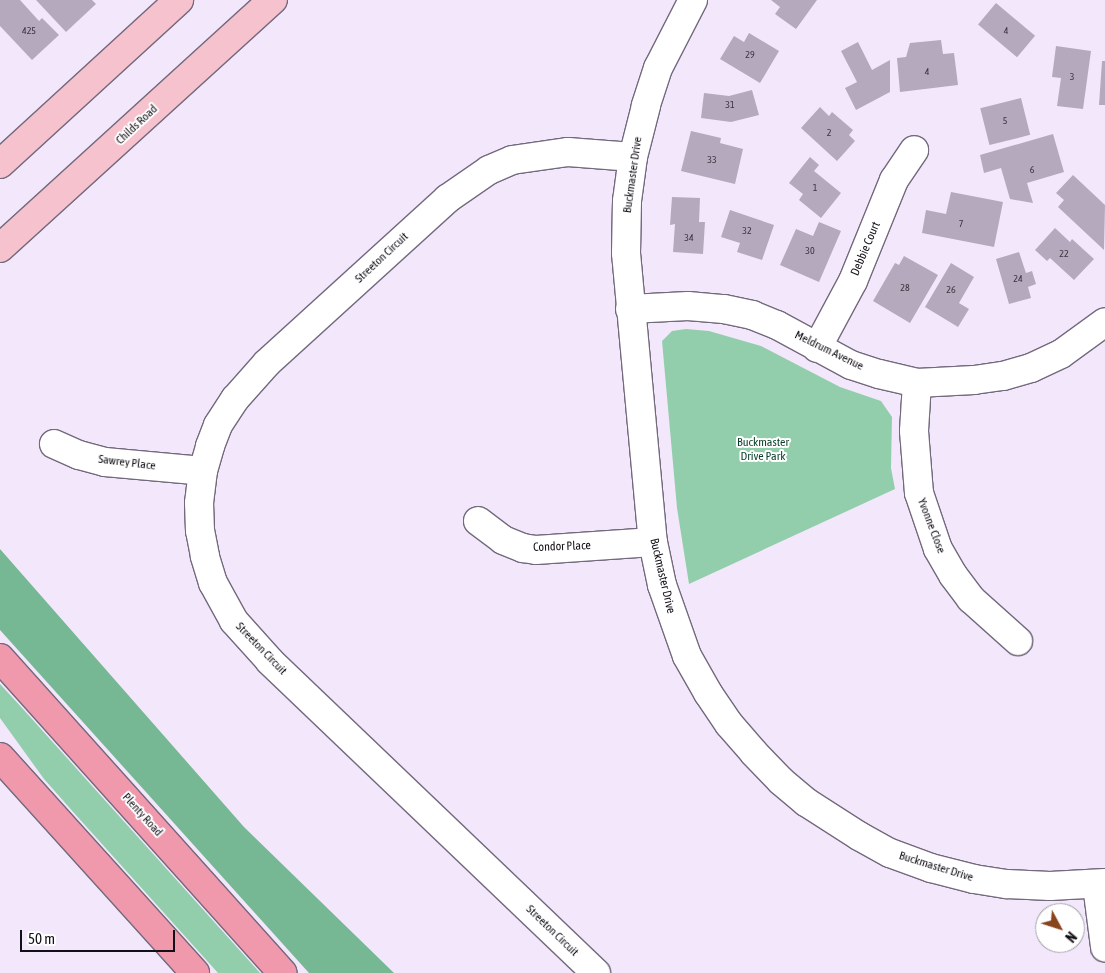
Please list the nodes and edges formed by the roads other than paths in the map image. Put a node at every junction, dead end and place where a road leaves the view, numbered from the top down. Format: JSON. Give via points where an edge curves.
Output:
{"nodes":[{"id":1,"x":179,"y":0,"type":"edge"},
{"id":2,"x":273,"y":0,"type":"edge"},
{"id":3,"x":693,"y":0,"type":"edge"},
{"id":4,"x":914,"y":150,"type":"dead end"},
{"id":5,"x":633,"y":157,"type":"junction"},
{"id":6,"x":0,"y":164,"type":"edge"},
{"id":7,"x":0,"y":248,"type":"edge"},
{"id":8,"x":630,"y":309,"type":"junction"},
{"id":9,"x":1105,"y":322,"type":"edge"},
{"id":10,"x":817,"y":348,"type":"junction"},
{"id":11,"x":917,"y":382,"type":"junction"},
{"id":12,"x":54,"y":444,"type":"dead end"},
{"id":13,"x":203,"y":471,"type":"junction"},
{"id":14,"x":478,"y":521,"type":"dead end"},
{"id":15,"x":653,"y":542,"type":"junction"},
{"id":16,"x":1018,"y":640,"type":"dead end"},
{"id":17,"x":0,"y":658,"type":"edge"},
{"id":18,"x":0,"y":757,"type":"edge"},
{"id":19,"x":1101,"y":884,"type":"edge"},
{"id":20,"x":1105,"y":947,"type":"edge"},
{"id":21,"x":195,"y":973,"type":"edge"},
{"id":22,"x":283,"y":973,"type":"edge"},
{"id":23,"x":596,"y":973,"type":"edge"}],
"edges":[{"from":1,"to":6,"type":"main road"},
{"from":2,"to":7,"type":"main road","name":"Childs Road"},
{"from":3,"to":5,"type":"street","name":"Buckmaster Drive","via":[[658,68]]},
{"from":4,"to":10,"type":"street","name":"Debbie Court","via":[[894,180],[870,244]]},
{"from":5,"to":8,"type":"street","name":"Buckmaster Drive","via":[[627,201]]},
{"from":5,"to":13,"type":"street","name":"Streeton Circuit","via":[[568,152],[541,154],[512,160],[468,182],[249,381],[218,425]]},
{"from":8,"to":10,"type":"street","name":"Meldrum Avenue","via":[[688,306],[724,309],[777,325]]},
{"from":8,"to":15,"type":"street","name":"Buckmaster Drive"},
{"from":9,"to":11,"type":"street","name":"Meldrum Avenue","via":[[1060,354],[1030,368],[974,380]]},
{"from":10,"to":11,"type":"street","name":"Meldrum Avenue","via":[[851,365]]},
{"from":11,"to":16,"type":"street","name":"Yvonne Close","via":[[914,431],[919,493],[938,549],[971,599]]},
{"from":12,"to":13,"type":"street","name":"Sawrey Place","via":[[104,462]]},
{"from":13,"to":23,"type":"street","name":"Streeton Circuit","via":[[199,503],[205,556],[214,583],[234,622],[270,661]]},
{"from":14,"to":15,"type":"street","name":"Condor Place","via":[[503,540],[536,550]]},
{"from":15,"to":19,"type":"street","name":"Buckmaster Drive","via":[[674,624],[708,693],[754,753],[806,802],[867,840],[931,868],[1007,884]]},
{"from":17,"to":22,"type":"highway","name":"Plenty Road"},
{"from":18,"to":21,"type":"highway"},
{"from":19,"to":20,"type":"street"}]}
